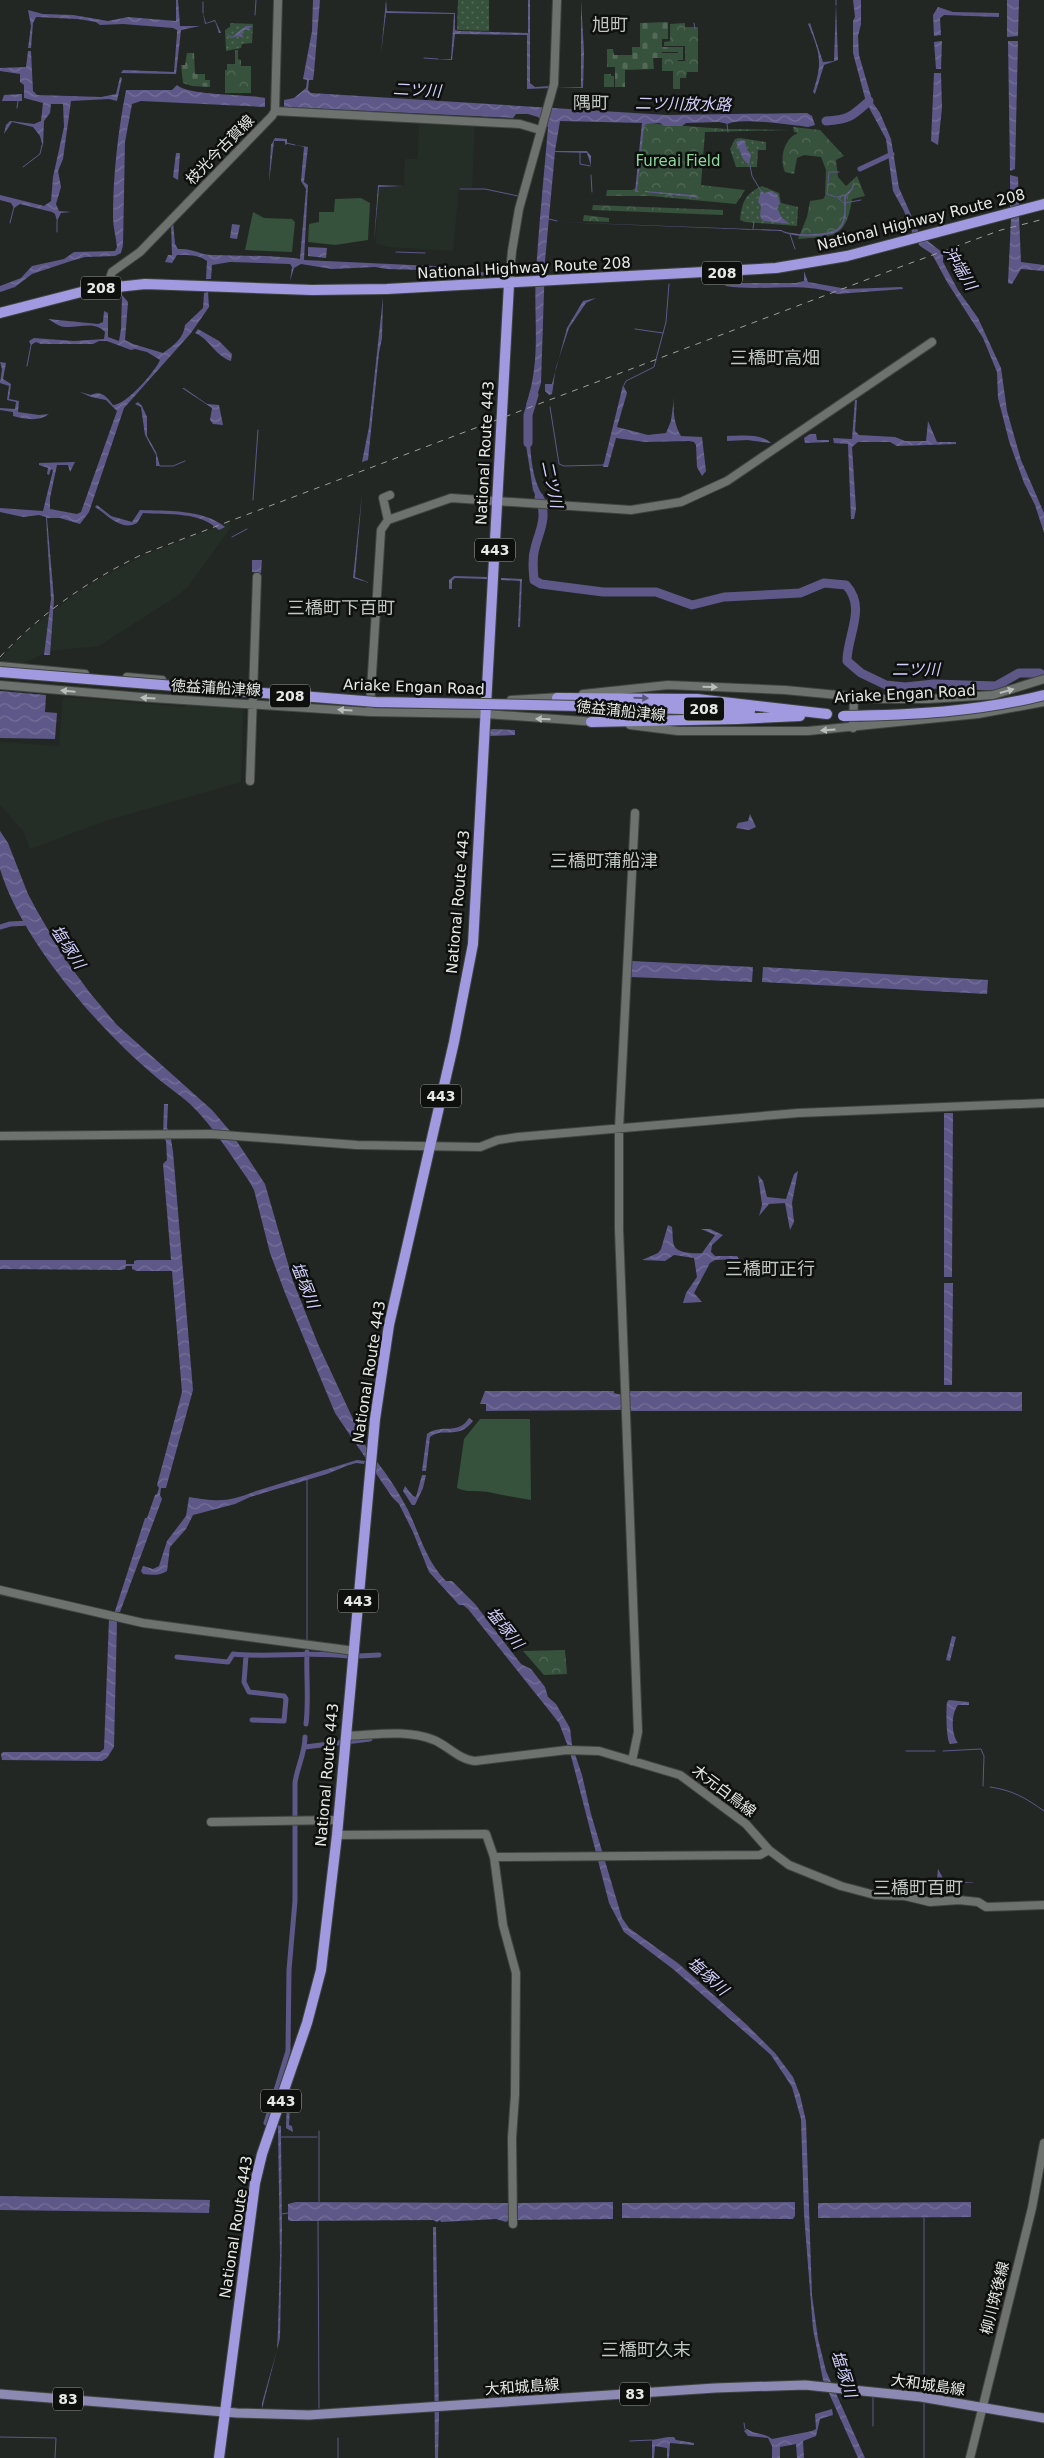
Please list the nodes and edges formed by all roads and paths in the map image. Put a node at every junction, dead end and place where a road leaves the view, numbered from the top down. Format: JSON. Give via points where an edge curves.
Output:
{"nodes":[{"id":1,"x":278,"y":0,"type":"edge"},
{"id":2,"x":557,"y":0,"type":"edge"},
{"id":3,"x":275,"y":111,"type":"junction"},
{"id":4,"x":541,"y":128,"type":"junction"},
{"id":5,"x":1044,"y":204,"type":"edge"},
{"id":6,"x":509,"y":284,"type":"junction"},
{"id":7,"x":107,"y":287,"type":"junction"},
{"id":8,"x":0,"y":312,"type":"edge"},
{"id":9,"x":932,"y":342,"type":"dead end"},
{"id":10,"x":390,"y":495,"type":"dead end"},
{"id":11,"x":498,"y":500,"type":"junction"},
{"id":12,"x":388,"y":520,"type":"junction"},
{"id":13,"x":257,"y":577,"type":"dead end"},
{"id":14,"x":0,"y":666,"type":"edge"},
{"id":15,"x":0,"y":672,"type":"edge"},
{"id":16,"x":1044,"y":680,"type":"edge"},
{"id":17,"x":0,"y":685,"type":"edge"},
{"id":18,"x":253,"y":688,"type":"junction"},
{"id":19,"x":729,"y":688,"type":"junction"},
{"id":20,"x":1044,"y":693,"type":"edge"},
{"id":21,"x":854,"y":696,"type":"junction"},
{"id":22,"x":370,"y":697,"type":"junction"},
{"id":23,"x":557,"y":698,"type":"junction"},
{"id":24,"x":928,"y":699,"type":"junction"},
{"id":25,"x":487,"y":700,"type":"junction"},
{"id":26,"x":730,"y":700,"type":"dead end"},
{"id":27,"x":1044,"y":702,"type":"edge"},
{"id":28,"x":253,"y":704,"type":"junction"},
{"id":29,"x":370,"y":712,"type":"junction"},
{"id":30,"x":486,"y":714,"type":"junction"},
{"id":31,"x":827,"y":714,"type":"junction"},
{"id":32,"x":929,"y":718,"type":"junction"},
{"id":33,"x":591,"y":722,"type":"junction"},
{"id":34,"x":730,"y":723,"type":"dead end"},
{"id":35,"x":853,"y":728,"type":"junction"},
{"id":36,"x":730,"y":732,"type":"junction"},
{"id":37,"x":250,"y":781,"type":"dead end"},
{"id":38,"x":635,"y":813,"type":"dead end"},
{"id":39,"x":1044,"y":1103,"type":"edge"},
{"id":40,"x":619,"y":1129,"type":"junction"},
{"id":41,"x":0,"y":1136,"type":"edge"},
{"id":42,"x":430,"y":1147,"type":"junction"},
{"id":43,"x":0,"y":1590,"type":"edge"},
{"id":44,"x":355,"y":1651,"type":"junction"},
{"id":45,"x":346,"y":1740,"type":"junction"},
{"id":46,"x":632,"y":1761,"type":"junction"},
{"id":47,"x":339,"y":1820,"type":"junction"},
{"id":48,"x":211,"y":1822,"type":"dead end"},
{"id":49,"x":337,"y":1835,"type":"junction"},
{"id":50,"x":769,"y":1850,"type":"junction"},
{"id":51,"x":494,"y":1857,"type":"junction"},
{"id":52,"x":1044,"y":1905,"type":"edge"},
{"id":53,"x":1044,"y":2143,"type":"edge"},
{"id":54,"x":513,"y":2221,"type":"dead end"},
{"id":55,"x":0,"y":2394,"type":"edge"},
{"id":56,"x":982,"y":2407,"type":"junction"},
{"id":57,"x":224,"y":2412,"type":"junction"},
{"id":58,"x":1044,"y":2418,"type":"edge"},
{"id":59,"x":218,"y":2458,"type":"edge"},
{"id":60,"x":970,"y":2458,"type":"edge"}],
"edges":[{"from":1,"to":3,"type":"street","name":"枝光今古賀線"},
{"from":2,"to":4,"type":"street","via":[[556,70]]},
{"from":3,"to":4,"type":"street","via":[[520,124]]},
{"from":3,"to":7,"type":"street","name":"枝光今古賀線","via":[[140,252],[112,272]]},
{"from":4,"to":6,"type":"street","via":[[519,210]]},
{"from":5,"to":6,"type":"highway","name":"National Highway Route 208","number":"208","via":[[826,261],[776,268]]},
{"from":6,"to":7,"type":"highway","name":"National Highway Route 208","number":"208","via":[[353,290],[145,284]]},
{"from":6,"to":11,"type":"highway","name":"National Route 443","number":"443"},
{"from":7,"to":8,"type":"highway","name":"National Highway Route 208","number":"208"},
{"from":9,"to":11,"type":"street","via":[[713,489],[681,502],[641,509]]},
{"from":10,"to":12,"type":"street","via":[[383,498],[382,503]]},
{"from":11,"to":12,"type":"street","via":[[451,498]]},
{"from":11,"to":25,"type":"highway","name":"National Route 443","number":"443"},
{"from":12,"to":22,"type":"street","via":[[381,530]]},
{"from":13,"to":18,"type":"street"},
{"from":14,"to":18,"type":"street","name":"徳益蒲船津線"},
{"from":15,"to":31,"type":"highway","name":"Ariake Engan Road","number":"208","bridge":true,"via":[[376,702]]},
{"from":24,"to":16,"type":"street","name":"徳益蒲船津線","one_way":true,"via":[[992,695]]},
{"from":28,"to":17,"type":"street","name":"徳益蒲船津線","one_way":true},
{"from":18,"to":22,"type":"street","name":"徳益蒲船津線"},
{"from":18,"to":28,"type":"street"},
{"from":19,"to":21,"type":"street","name":"徳益蒲船津線"},
{"from":23,"to":19,"type":"street","name":"徳益蒲船津線","one_way":true,"via":[[668,685]]},
{"from":19,"to":26,"type":"street"},
{"from":20,"to":31,"type":"highway","name":"Ariake Engan Road","number":"208","bridge":true,"via":[[966,710],[902,715]]},
{"from":21,"to":24,"type":"street","name":"徳益蒲船津線"},
{"from":21,"to":35,"type":"street"},
{"from":22,"to":25,"type":"street","name":"徳益蒲船津線"},
{"from":22,"to":29,"type":"street"},
{"from":23,"to":25,"type":"street","name":"徳益蒲船津線"},
{"from":23,"to":31,"type":"highway","one_way":true,"via":[[697,699]]},
{"from":24,"to":32,"type":"street"},
{"from":25,"to":30,"type":"highway","name":"National Route 443","number":"443"},
{"from":27,"to":32,"type":"street","name":"徳益蒲船津線","via":[[978,714]]},
{"from":29,"to":28,"type":"street","name":"徳益蒲船津線","one_way":true},
{"from":28,"to":37,"type":"street"},
{"from":29,"to":30,"type":"street","name":"徳益蒲船津線"},
{"from":33,"to":30,"type":"street","name":"徳益蒲船津線","one_way":true},
{"from":30,"to":42,"type":"highway","name":"National Route 443","number":"443","via":[[473,944]]},
{"from":31,"to":33,"type":"highway"},
{"from":32,"to":35,"type":"street","name":"徳益蒲船津線"},
{"from":33,"to":36,"type":"street","name":"徳益蒲船津線","via":[[678,731]]},
{"from":34,"to":36,"type":"street"},
{"from":35,"to":36,"type":"street","name":"徳益蒲船津線","one_way":true},
{"from":38,"to":40,"type":"street"},
{"from":39,"to":40,"type":"street","via":[[798,1113]]},
{"from":40,"to":42,"type":"street","via":[[504,1138],[480,1147]]},
{"from":40,"to":46,"type":"street","via":[[620,1293],[638,1732]]},
{"from":41,"to":42,"type":"street","via":[[211,1134]]},
{"from":42,"to":44,"type":"highway","name":"National Route 443","number":"443","via":[[389,1325],[371,1464]]},
{"from":43,"to":44,"type":"street","via":[[161,1626]]},
{"from":44,"to":45,"type":"highway","name":"National Route 443","number":"443"},
{"from":45,"to":46,"type":"street","name":"木元白鳥線","via":[[415,1735],[435,1741],[468,1761],[567,1750],[599,1752]]},
{"from":45,"to":47,"type":"highway","name":"National Route 443","number":"443"},
{"from":46,"to":50,"type":"street","name":"木元白鳥線","via":[[680,1775],[746,1824]]},
{"from":47,"to":48,"type":"street"},
{"from":47,"to":49,"type":"highway","name":"National Route 443","number":"443"},
{"from":49,"to":51,"type":"street","via":[[486,1834]]},
{"from":49,"to":57,"type":"highway","name":"National Route 443","number":"443","via":[[322,1970],[255,2183]]},
{"from":50,"to":51,"type":"street","via":[[760,1855]]},
{"from":50,"to":52,"type":"street","name":"木元白鳥線","via":[[805,1873],[858,1892],[905,1896],[930,1902],[978,1902],[986,1907]]},
{"from":51,"to":54,"type":"street","via":[[503,1925],[516,1973]]},
{"from":53,"to":56,"type":"street","name":"柳川筑後線","via":[[1032,2208]]},
{"from":55,"to":57,"type":"main road","name":"大和城島線","number":"83"},
{"from":56,"to":57,"type":"main road","name":"大和城島線","number":"83","via":[[830,2387],[715,2388],[309,2415]]},
{"from":56,"to":58,"type":"main road","name":"大和城島線","number":"83"},
{"from":56,"to":60,"type":"street","name":"柳川筑後線"},
{"from":57,"to":59,"type":"highway","name":"National Route 443","number":"443"}]}
